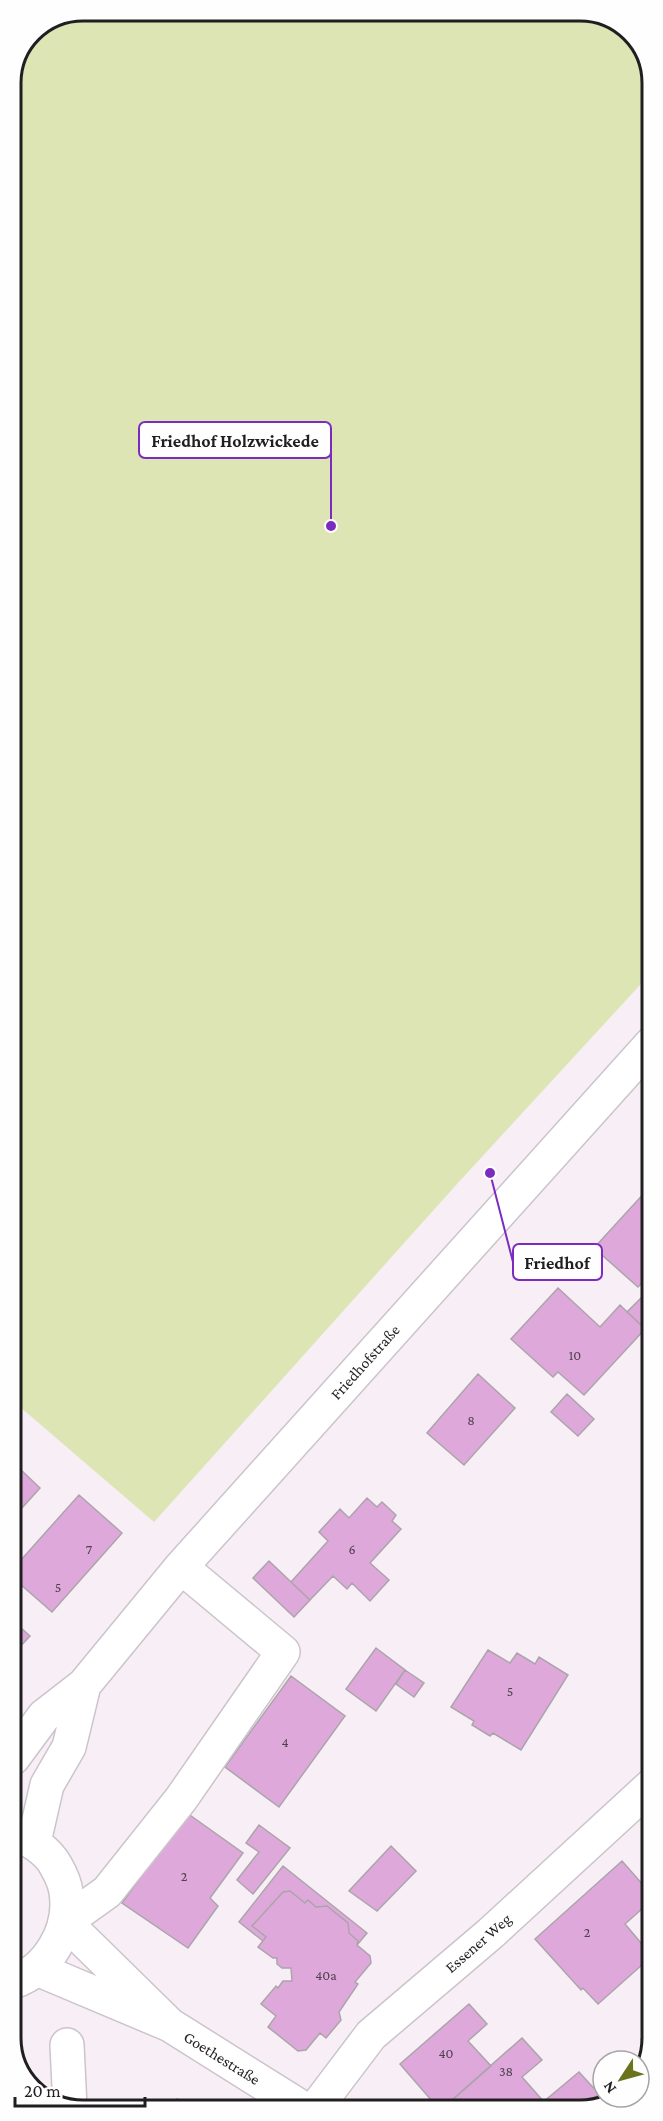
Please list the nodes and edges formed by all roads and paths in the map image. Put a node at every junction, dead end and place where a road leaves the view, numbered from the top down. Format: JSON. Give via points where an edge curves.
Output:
{"nodes":[{"id":1,"x":642,"y":1054,"type":"edge"},
{"id":2,"x":181,"y":1567,"type":"junction"},
{"id":3,"x":84,"y":1685,"type":"junction"},
{"id":4,"x":21,"y":1747,"type":"edge"},
{"id":5,"x":642,"y":1794,"type":"edge"},
{"id":6,"x":23,"y":1837,"type":"edge"},
{"id":7,"x":65,"y":1922,"type":"junction"},
{"id":8,"x":25,"y":1975,"type":"edge"},
{"id":9,"x":170,"y":2025,"type":"junction"},
{"id":10,"x":67,"y":2045,"type":"dead end"},
{"id":11,"x":70,"y":2098,"type":"edge"},
{"id":12,"x":290,"y":2100,"type":"edge"},
{"id":13,"x":322,"y":2100,"type":"edge"}],
"edges":[{"from":1,"to":2,"type":"street","name":"Friedhofstraße"},
{"from":2,"to":3,"type":"street","name":"Friedhofstraße"},
{"from":2,"to":7,"type":"street","via":[[283,1652],[181,1799],[107,1892]]},
{"from":3,"to":4,"type":"street","name":"Friedhofstraße","via":[[44,1716]]},
{"from":3,"to":6,"type":"street","name":"Friedhofstraße","via":[[69,1747]]},
{"from":5,"to":13,"type":"street","name":"Essener Weg","via":[[371,2035]]},
{"from":6,"to":7,"type":"street","name":"Goethestraße","via":[[55,1864],[66,1892]]},
{"from":7,"to":8,"type":"street","name":"Goethestraße","via":[[54,1950]]},
{"from":7,"to":9,"type":"street","name":"Goethestraße"},
{"from":8,"to":9,"type":"street","name":"Goethestraße"},
{"from":9,"to":12,"type":"street","name":"Goethestraße"},
{"from":10,"to":11,"type":"street"}]}
